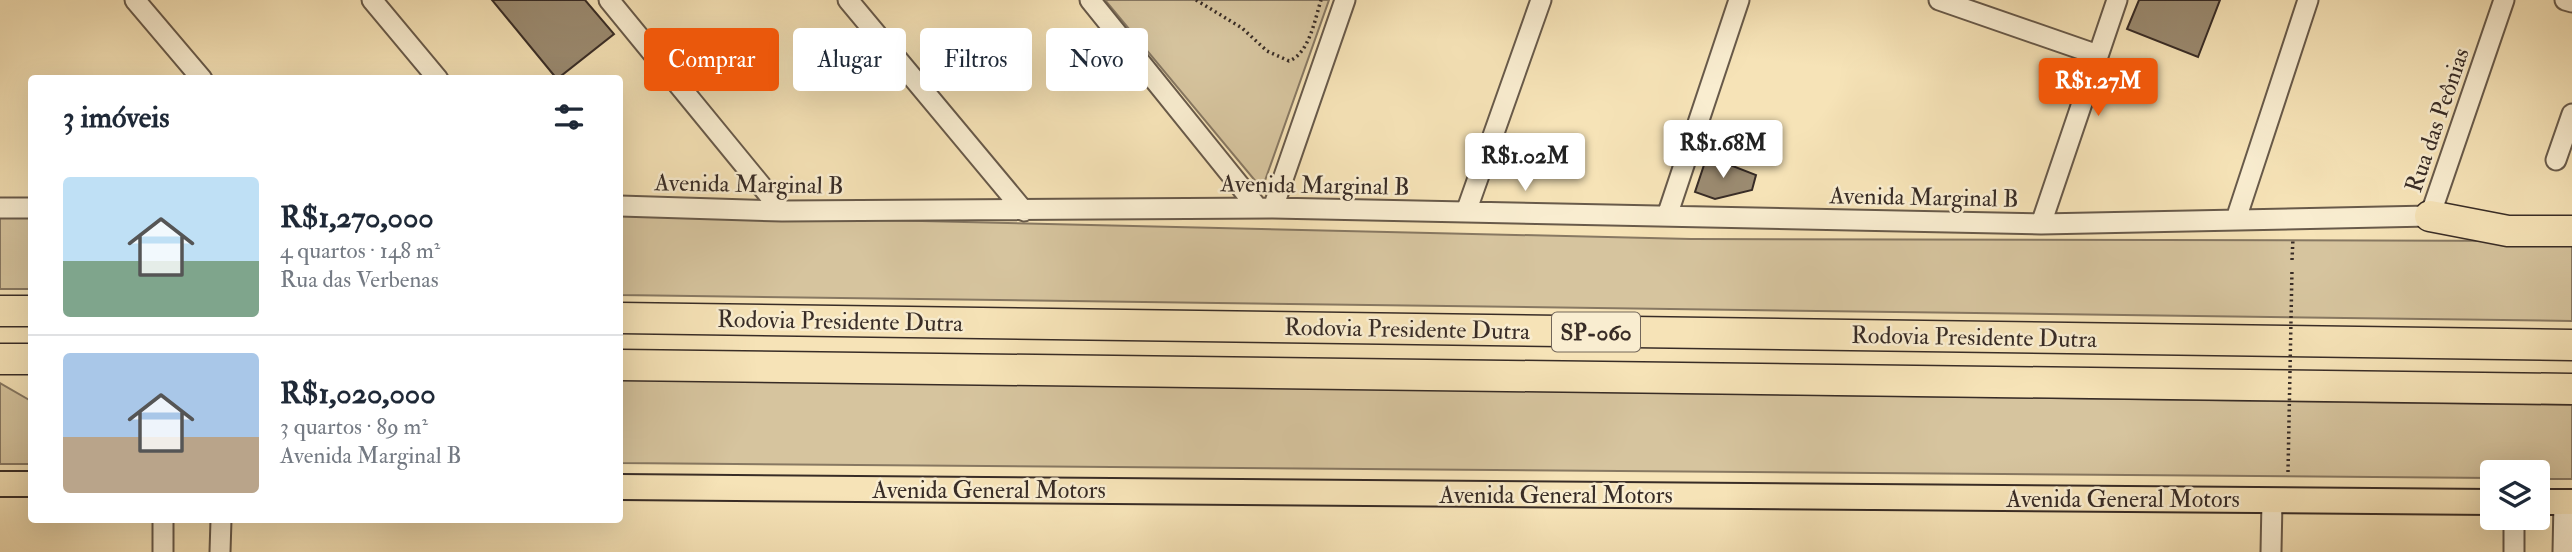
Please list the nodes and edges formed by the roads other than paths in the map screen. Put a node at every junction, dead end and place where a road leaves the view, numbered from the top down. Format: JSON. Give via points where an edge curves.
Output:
{"nodes":[{"id":1,"x":135,"y":0,"type":"edge"},
{"id":2,"x":372,"y":0,"type":"edge"},
{"id":3,"x":609,"y":0,"type":"edge"},
{"id":4,"x":848,"y":0,"type":"edge"},
{"id":5,"x":1090,"y":0,"type":"edge"},
{"id":6,"x":1345,"y":0,"type":"edge"},
{"id":7,"x":1541,"y":0,"type":"edge"},
{"id":8,"x":1739,"y":0,"type":"edge"},
{"id":9,"x":1939,"y":0,"type":"edge"},
{"id":10,"x":2118,"y":0,"type":"edge"},
{"id":11,"x":2308,"y":0,"type":"edge"},
{"id":12,"x":2504,"y":0,"type":"edge"},
{"id":13,"x":2565,"y":0,"type":"edge"},
{"id":14,"x":2572,"y":2,"type":"edge"},
{"id":15,"x":2098,"y":55,"type":"junction"},
{"id":16,"x":199,"y":75,"type":"edge"},
{"id":17,"x":435,"y":75,"type":"edge"},
{"id":18,"x":2572,"y":114,"type":"edge"},
{"id":19,"x":2556,"y":160,"type":"dead end"},
{"id":20,"x":623,"y":206,"type":"edge"},
{"id":21,"x":0,"y":208,"type":"edge"},
{"id":22,"x":28,"y":208,"type":"edge"},
{"id":23,"x":1265,"y":208,"type":"junction"},
{"id":24,"x":782,"y":211,"type":"junction"},
{"id":25,"x":1024,"y":211,"type":"junction"},
{"id":26,"x":1466,"y":212,"type":"junction"},
{"id":27,"x":1667,"y":216,"type":"junction"},
{"id":28,"x":2430,"y":216,"type":"junction"},
{"id":29,"x":2236,"y":219,"type":"junction"},
{"id":30,"x":2041,"y":224,"type":"junction"},
{"id":31,"x":2572,"y":231,"type":"edge"},
{"id":32,"x":0,"y":311,"type":"edge"},
{"id":33,"x":28,"y":311,"type":"edge"},
{"id":34,"x":623,"y":318,"type":"edge"},
{"id":35,"x":2572,"y":345,"type":"edge"},
{"id":36,"x":0,"y":359,"type":"edge"},
{"id":37,"x":28,"y":359,"type":"edge"},
{"id":38,"x":623,"y":365,"type":"edge"},
{"id":39,"x":28,"y":372,"type":"edge"},
{"id":40,"x":2572,"y":389,"type":"edge"},
{"id":41,"x":0,"y":484,"type":"edge"},
{"id":42,"x":28,"y":484,"type":"edge"},
{"id":43,"x":623,"y":487,"type":"edge"},
{"id":44,"x":2272,"y":501,"type":"junction"},
{"id":45,"x":2480,"y":502,"type":"edge"},
{"id":46,"x":2550,"y":502,"type":"edge"},
{"id":47,"x":2568,"y":502,"type":"edge"},
{"id":48,"x":163,"y":523,"type":"edge"},
{"id":49,"x":220,"y":523,"type":"edge"},
{"id":50,"x":2514,"y":530,"type":"edge"},
{"id":51,"x":163,"y":552,"type":"edge"},
{"id":52,"x":220,"y":552,"type":"edge"},
{"id":53,"x":2272,"y":552,"type":"edge"},
{"id":54,"x":2514,"y":552,"type":"edge"},
{"id":55,"x":2563,"y":552,"type":"edge"}],
"edges":[{"from":1,"to":16,"type":"street"},
{"from":2,"to":17,"type":"street"},
{"from":3,"to":24,"type":"street"},
{"from":4,"to":25,"type":"street"},
{"from":5,"to":23,"type":"street"},
{"from":6,"to":23,"type":"street"},
{"from":7,"to":26,"type":"street"},
{"from":8,"to":27,"type":"street"},
{"from":9,"to":15,"type":"street"},
{"from":10,"to":15,"type":"street"},
{"from":11,"to":29,"type":"street"},
{"from":12,"to":28,"type":"street","name":"Rua das Peônias"},
{"from":13,"to":14,"type":"street"},
{"from":15,"to":30,"type":"street"},
{"from":18,"to":19,"type":"street"},
{"from":20,"to":24,"type":"street","name":"Avenida Marginal B"},
{"from":21,"to":22,"type":"street"},
{"from":23,"to":25,"type":"street","name":"Avenida Marginal B"},
{"from":23,"to":26,"type":"street","name":"Avenida Marginal B"},
{"from":24,"to":25,"type":"street","name":"Avenida Marginal B"},
{"from":26,"to":27,"type":"street","name":"Avenida Marginal B"},
{"from":27,"to":30,"type":"street","name":"Avenida Marginal B"},
{"from":28,"to":29,"type":"street","name":"Avenida Marginal B"},
{"from":28,"to":31,"type":"highway","via":[[2508,230]]},
{"from":29,"to":30,"type":"street","name":"Avenida Marginal B"},
{"from":32,"to":33,"type":"highway"},
{"from":34,"to":35,"type":"highway","name":"Rodovia Presidente Dutra","number":"SP-060"},
{"from":36,"to":37,"type":"highway"},
{"from":36,"to":39,"type":"street"},
{"from":38,"to":40,"type":"highway","name":"Rodovia Presidente Dutra","number":"SP-060"},
{"from":41,"to":42,"type":"main road"},
{"from":43,"to":44,"type":"main road","name":"Avenida General Motors"},
{"from":44,"to":45,"type":"main road","name":"Avenida General Motors"},
{"from":44,"to":53,"type":"street"},
{"from":46,"to":47,"type":"main road"},
{"from":47,"to":55,"type":"street"},
{"from":48,"to":51,"type":"street"},
{"from":49,"to":52,"type":"street"},
{"from":50,"to":54,"type":"street"}]}
